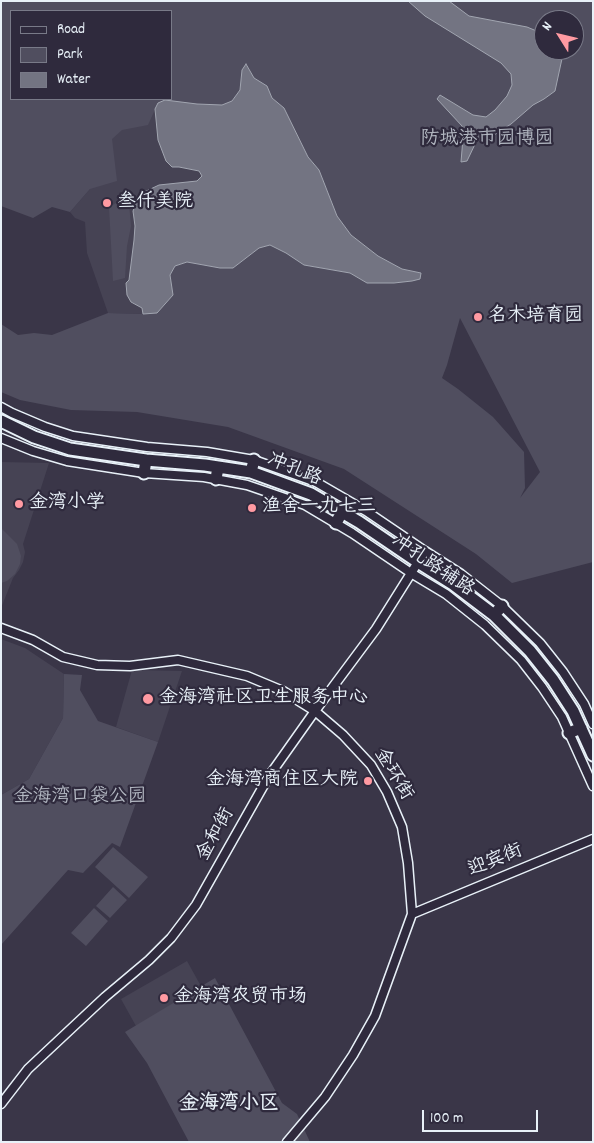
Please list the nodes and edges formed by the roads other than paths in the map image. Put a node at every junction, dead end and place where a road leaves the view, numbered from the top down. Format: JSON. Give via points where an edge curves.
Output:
{"nodes":[{"id":1,"x":1,"y":407,"type":"edge"},
{"id":2,"x":1,"y":421,"type":"edge"},
{"id":3,"x":1,"y":438,"type":"edge"},
{"id":4,"x":146,"y":460,"type":"junction"},
{"id":5,"x":254,"y":460,"type":"junction"},
{"id":6,"x":218,"y":467,"type":"junction"},
{"id":7,"x":250,"y":472,"type":"junction"},
{"id":8,"x":144,"y":473,"type":"junction"},
{"id":9,"x":216,"y":479,"type":"junction"},
{"id":10,"x":342,"y":512,"type":"junction"},
{"id":11,"x":336,"y":523,"type":"junction"},
{"id":12,"x":425,"y":551,"type":"junction"},
{"id":13,"x":418,"y":562,"type":"junction"},
{"id":14,"x":411,"y":572,"type":"junction"},
{"id":15,"x":502,"y":606,"type":"junction"},
{"id":16,"x":494,"y":615,"type":"junction"},
{"id":17,"x":1,"y":628,"type":"edge"},
{"id":18,"x":315,"y":711,"type":"junction"},
{"id":19,"x":593,"y":724,"type":"edge"},
{"id":20,"x":581,"y":728,"type":"junction"},
{"id":21,"x":569,"y":733,"type":"junction"},
{"id":22,"x":593,"y":755,"type":"edge"},
{"id":23,"x":593,"y":786,"type":"edge"},
{"id":24,"x":593,"y":839,"type":"edge"},
{"id":25,"x":412,"y":914,"type":"junction"},
{"id":26,"x":1,"y":1104,"type":"edge"},
{"id":27,"x":288,"y":1142,"type":"edge"}],
"edges":[{"from":1,"to":5,"type":"street","name":"冲孔路辅路","via":[[73,436]]},
{"from":2,"to":4,"type":"main road","name":"冲孔路","via":[[70,449]]},
{"from":3,"to":8,"type":"street","name":"冲孔路辅路","via":[[67,461]]},
{"from":4,"to":6,"type":"main road","name":"冲孔路"},
{"from":4,"to":8,"type":"main road"},
{"from":5,"to":7,"type":"main road"},
{"from":5,"to":12,"type":"street","name":"冲孔路辅路","via":[[316,482]]},
{"from":6,"to":7,"type":"main road","name":"冲孔路"},
{"from":6,"to":9,"type":"main road"},
{"from":7,"to":10,"type":"main road","name":"冲孔路","via":[[311,494]]},
{"from":8,"to":9,"type":"street","name":"冲孔路辅路"},
{"from":9,"to":11,"type":"street","name":"冲孔路辅路","via":[[247,485],[305,505]]},
{"from":10,"to":11,"type":"main road"},
{"from":10,"to":13,"type":"main road","name":"冲孔路"},
{"from":11,"to":14,"type":"street","name":"冲孔路辅路"},
{"from":12,"to":13,"type":"street","name":"金和街"},
{"from":12,"to":15,"type":"street","name":"冲孔路辅路"},
{"from":13,"to":14,"type":"street","name":"金和街"},
{"from":13,"to":16,"type":"main road","name":"冲孔路"},
{"from":14,"to":18,"type":"street","name":"金和街","via":[[376,629]]},
{"from":14,"to":21,"type":"street","name":"冲孔路辅路","via":[[485,625],[520,660],[542,687]]},
{"from":15,"to":16,"type":"main road"},
{"from":15,"to":19,"type":"street","name":"冲孔路辅路","via":[[540,643],[563,672]]},
{"from":16,"to":20,"type":"main road","name":"冲孔路","via":[[542,666]]},
{"from":17,"to":18,"type":"street","name":"金环街","via":[[33,640],[63,657],[98,665],[130,666],[178,660],[247,676],[283,691]]},
{"from":18,"to":25,"type":"street","name":"金环街","via":[[371,765],[387,792],[402,827]]},
{"from":18,"to":26,"type":"street","name":"金和街","via":[[268,776],[196,905],[171,938],[28,1069]]},
{"from":20,"to":21,"type":"main road"},
{"from":20,"to":22,"type":"main road","name":"冲孔路"},
{"from":21,"to":23,"type":"street","name":"冲孔路辅路"},
{"from":24,"to":25,"type":"street","name":"迎宾街"},
{"from":25,"to":27,"type":"street","name":"金环街","via":[[374,1016],[353,1056]]}]}
